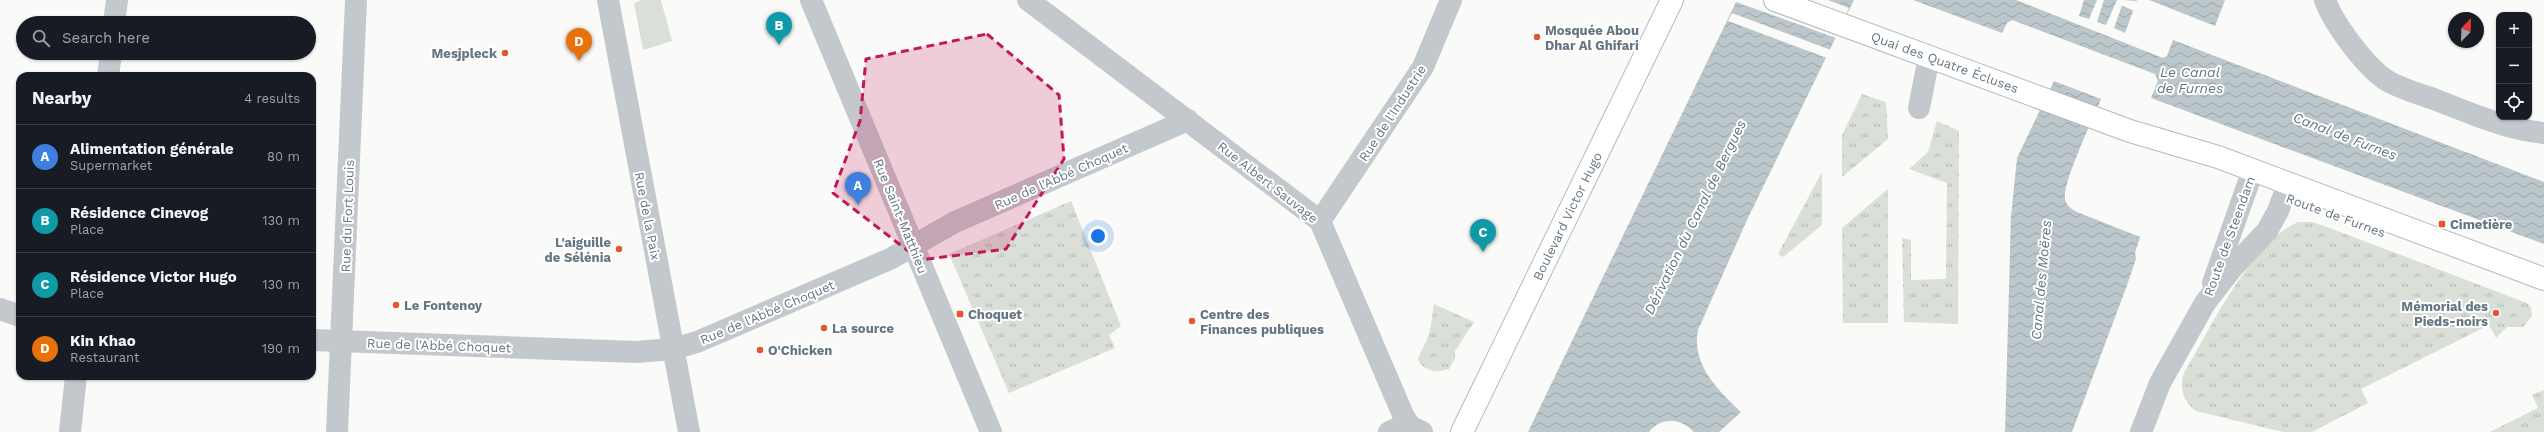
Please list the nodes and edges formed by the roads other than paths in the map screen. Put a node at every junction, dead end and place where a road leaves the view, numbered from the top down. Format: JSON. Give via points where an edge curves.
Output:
{"nodes":[{"id":1,"x":117,"y":0,"type":"edge"},
{"id":2,"x":356,"y":0,"type":"edge"},
{"id":3,"x":608,"y":0,"type":"edge"},
{"id":4,"x":811,"y":0,"type":"edge"},
{"id":5,"x":1028,"y":0,"type":"edge"},
{"id":6,"x":1451,"y":0,"type":"edge"},
{"id":7,"x":1672,"y":0,"type":"edge"},
{"id":8,"x":1775,"y":0,"type":"edge"},
{"id":9,"x":2325,"y":0,"type":"edge"},
{"id":10,"x":115,"y":16,"type":"edge"},
{"id":11,"x":1929,"y":57,"type":"junction"},
{"id":12,"x":110,"y":60,"type":"edge"},
{"id":13,"x":109,"y":72,"type":"edge"},
{"id":14,"x":1920,"y":108,"type":"dead end"},
{"id":15,"x":2095,"y":118,"type":"joint"},
{"id":16,"x":1188,"y":120,"type":"junction"},
{"id":17,"x":2544,"y":133,"type":"edge"},
{"id":18,"x":2251,"y":177,"type":"junction"},
{"id":19,"x":2286,"y":190,"type":"junction"},
{"id":20,"x":1320,"y":221,"type":"junction"},
{"id":21,"x":914,"y":246,"type":"junction"},
{"id":22,"x":2544,"y":279,"type":"edge"},
{"id":23,"x":2544,"y":292,"type":"edge"},
{"id":24,"x":2205,"y":302,"type":"junction"},
{"id":25,"x":0,"y":309,"type":"edge"},
{"id":26,"x":16,"y":315,"type":"edge"},
{"id":27,"x":316,"y":340,"type":"edge"},
{"id":28,"x":341,"y":342,"type":"junction"},
{"id":29,"x":673,"y":349,"type":"junction"},
{"id":30,"x":76,"y":380,"type":"edge"},
{"id":31,"x":1406,"y":429,"type":"edge"},
{"id":32,"x":70,"y":432,"type":"edge"},
{"id":33,"x":337,"y":432,"type":"edge"},
{"id":34,"x":689,"y":432,"type":"edge"},
{"id":35,"x":991,"y":432,"type":"edge"},
{"id":36,"x":1462,"y":432,"type":"edge"},
{"id":37,"x":2141,"y":432,"type":"edge"}],
"edges":[{"from":1,"to":10,"type":"street"},
{"from":2,"to":28,"type":"street","name":"Rue du Fort Louis"},
{"from":3,"to":29,"type":"street","name":"Rue de la Paix"},
{"from":4,"to":21,"type":"street","name":"Rue Saint-Matthieu"},
{"from":5,"to":16,"type":"street","name":"Rue Albert Sauvage"},
{"from":6,"to":20,"type":"street","name":"Rue de l'Industrie","via":[[1426,62]]},
{"from":7,"to":36,"type":"main road","name":"Boulevard Victor Hugo"},
{"from":8,"to":11,"type":"main road","name":"Quai des Quatre Écluses"},
{"from":9,"to":17,"type":"street","via":[[2353,45],[2386,80],[2497,123]]},
{"from":11,"to":14,"type":"street"},
{"from":11,"to":15,"type":"main road","name":"Quai des Quatre Écluses"},
{"from":12,"to":13,"type":"street"},
{"from":15,"to":18,"type":"main road","name":"Route de Furnes","via":[[2130,131],[2191,161]]},
{"from":16,"to":20,"type":"street","name":"Rue Albert Sauvage"},
{"from":16,"to":21,"type":"street","name":"Rue de l'Abbé Choquet","via":[[955,222]]},
{"from":18,"to":19,"type":"main road","name":"Route de Furnes"},
{"from":18,"to":24,"type":"street","name":"Route de Steendam"},
{"from":19,"to":22,"type":"main road","name":"Route de Furnes"},
{"from":19,"to":23,"type":"main road","name":"Route de Furnes"},
{"from":19,"to":24,"type":"street","name":"Route de Steendam","via":[[2267,231]]},
{"from":20,"to":31,"type":"street","name":"Rue Albert Sauvage"},
{"from":21,"to":29,"type":"street","name":"Rue de l'Abbé Choquet","via":[[704,339]]},
{"from":21,"to":35,"type":"street","name":"Rue Saint-Matthieu","via":[[927,284]]},
{"from":24,"to":37,"type":"street","name":"Route de Steendam","via":[[2160,383]]},
{"from":25,"to":26,"type":"street"},
{"from":27,"to":28,"type":"street","name":"Rue de l'Abbé Choquet"},
{"from":28,"to":29,"type":"street","name":"Rue de l'Abbé Choquet","via":[[636,352]]},
{"from":28,"to":33,"type":"street","name":"Rue du Fort Louis"},
{"from":29,"to":34,"type":"street","name":"Rue de la Paix"},
{"from":30,"to":32,"type":"street"}]}
